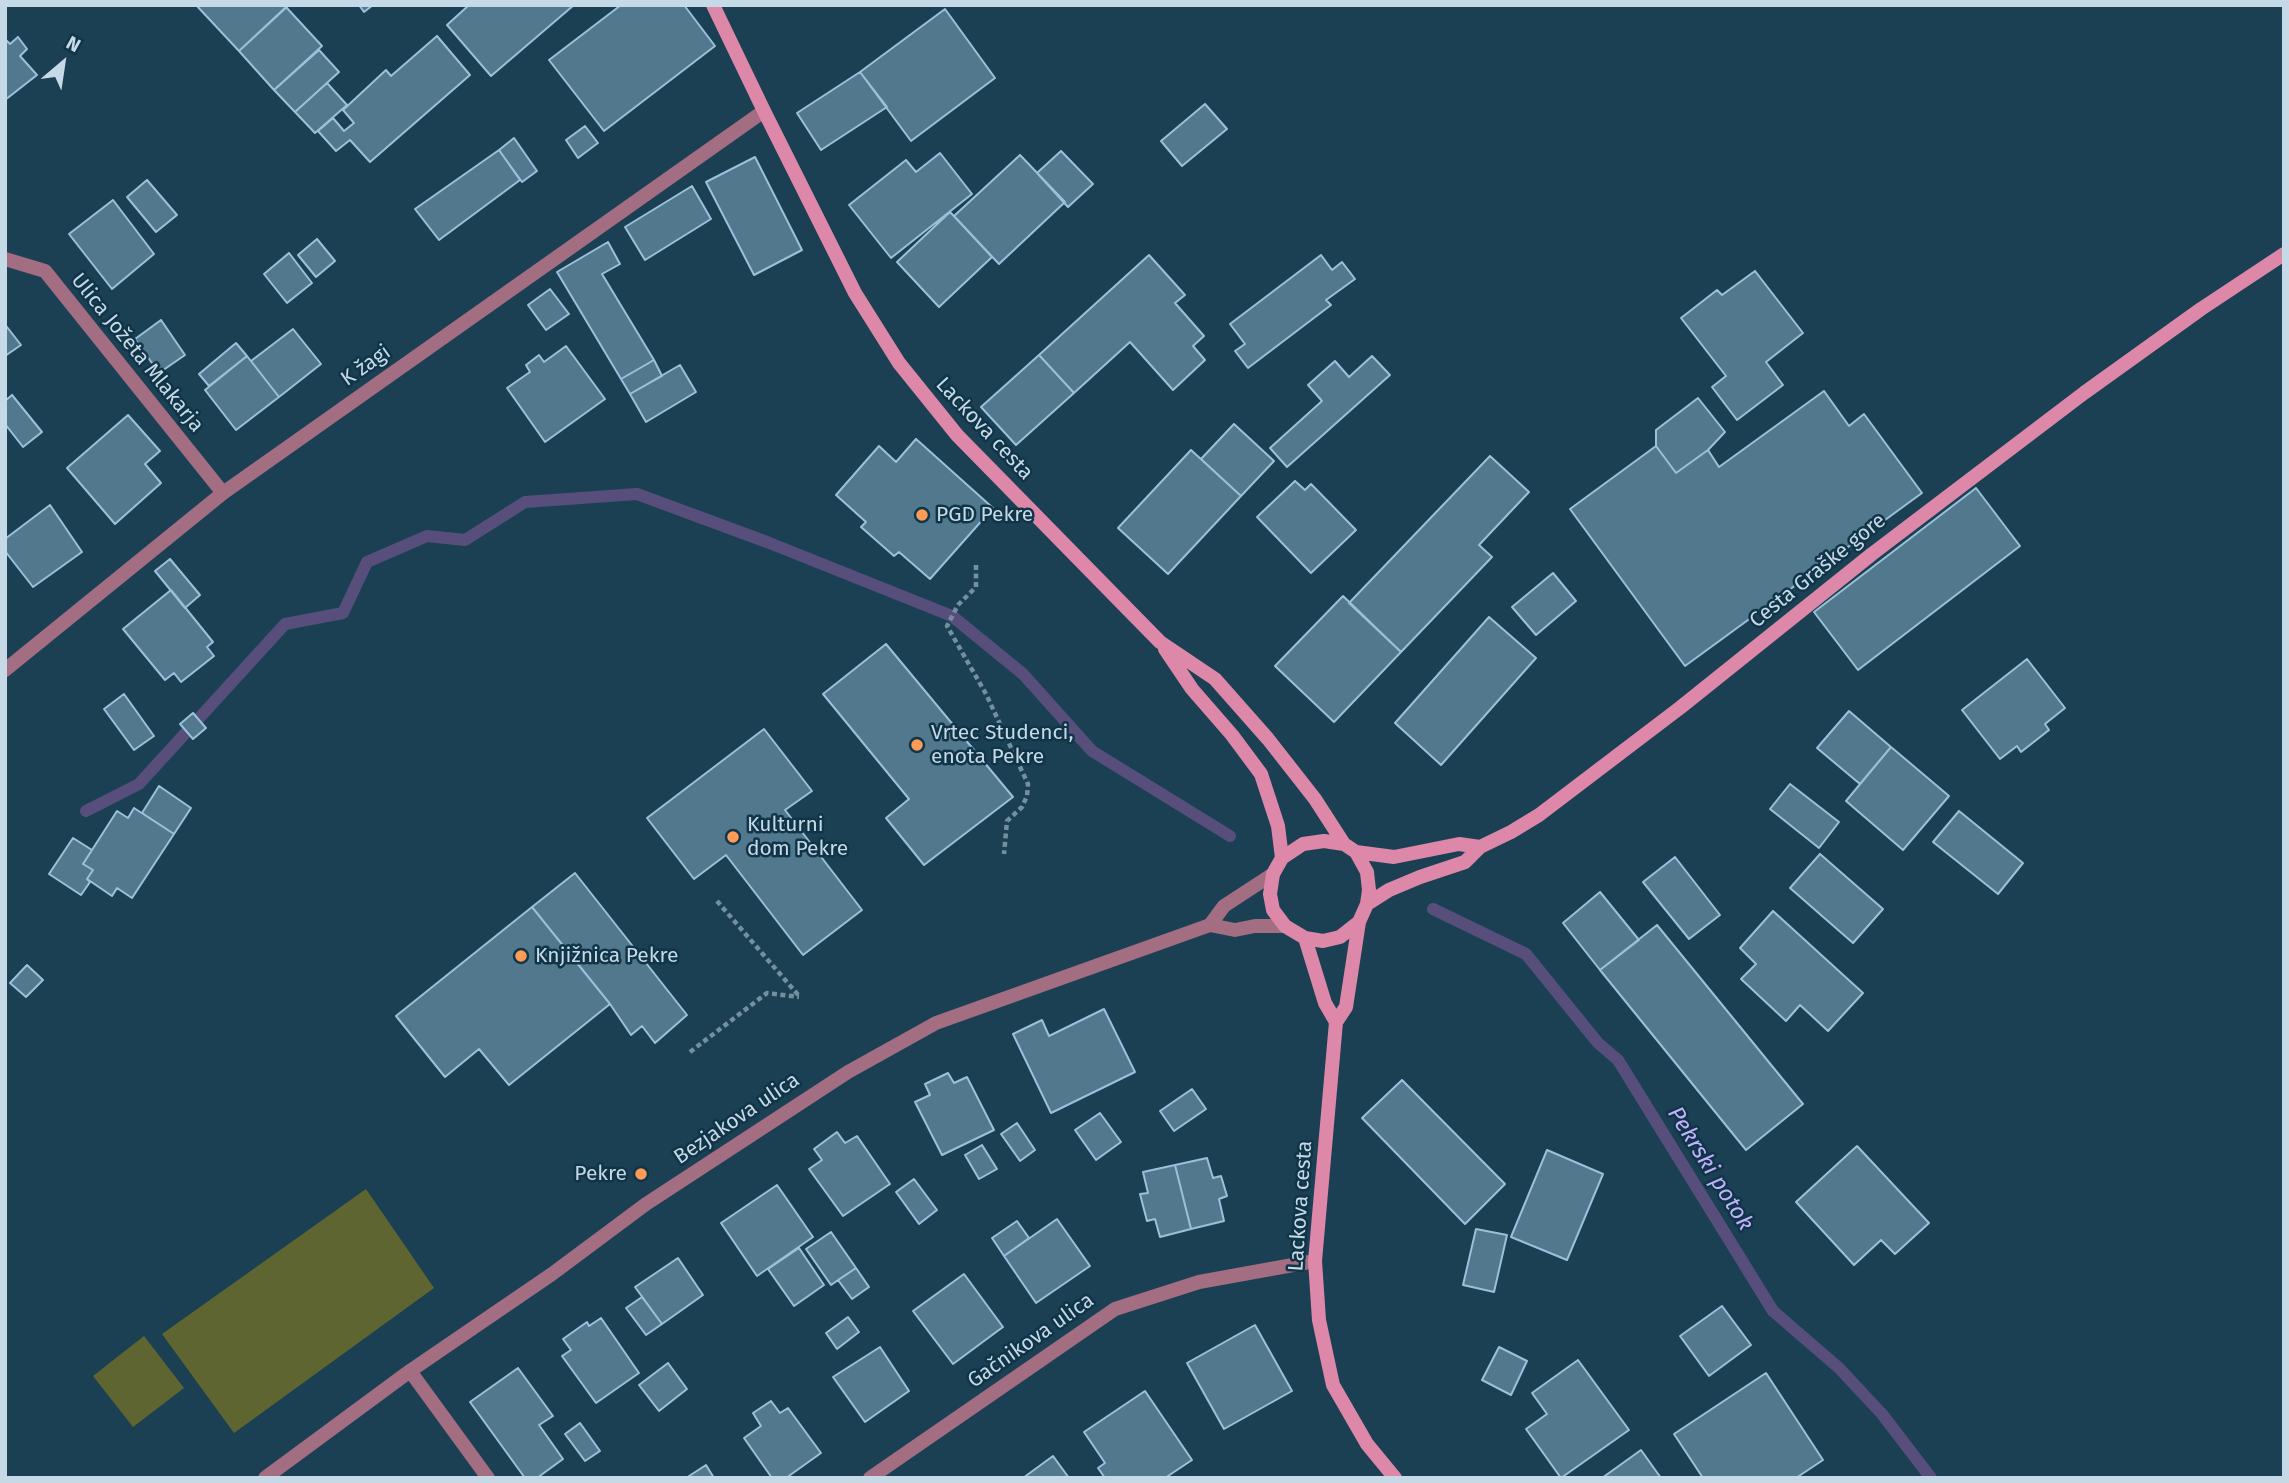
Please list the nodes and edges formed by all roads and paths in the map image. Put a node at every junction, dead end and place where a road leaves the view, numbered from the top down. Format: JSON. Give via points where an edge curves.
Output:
{"nodes":[{"id":1,"x":713,"y":5,"type":"edge"},
{"id":2,"x":764,"y":111,"type":"junction"},
{"id":3,"x":2284,"y":254,"type":"edge"},
{"id":4,"x":5,"y":259,"type":"edge"},
{"id":5,"x":223,"y":493,"type":"junction"},
{"id":6,"x":976,"y":565,"type":"dead end"},
{"id":7,"x":1160,"y":642,"type":"junction"},
{"id":8,"x":5,"y":670,"type":"edge"},
{"id":9,"x":1480,"y":847,"type":"junction"},
{"id":10,"x":1350,"y":848,"type":"junction"},
{"id":11,"x":1004,"y":854,"type":"dead end"},
{"id":12,"x":1282,"y":858,"type":"junction"},
{"id":13,"x":1273,"y":874,"type":"junction"},
{"id":14,"x":717,"y":901,"type":"dead end"},
{"id":15,"x":1367,"y":904,"type":"junction"},
{"id":16,"x":1359,"y":922,"type":"junction"},
{"id":17,"x":1210,"y":925,"type":"junction"},
{"id":18,"x":1285,"y":926,"type":"junction"},
{"id":19,"x":1305,"y":938,"type":"junction"},
{"id":20,"x":1336,"y":1022,"type":"junction"},
{"id":21,"x":690,"y":1052,"type":"dead end"},
{"id":22,"x":1315,"y":1261,"type":"junction"},
{"id":23,"x":410,"y":1371,"type":"junction"},
{"id":24,"x":265,"y":1478,"type":"edge"},
{"id":25,"x":488,"y":1478,"type":"edge"},
{"id":26,"x":870,"y":1478,"type":"edge"},
{"id":27,"x":1395,"y":1478,"type":"edge"}],
"edges":[{"from":1,"to":2,"type":"street","name":"Lackova cesta"},
{"from":2,"to":5,"type":"street","name":"K žagi"},
{"from":2,"to":7,"type":"street","name":"Lackova cesta","via":[[855,293],[898,363],[957,435]]},
{"from":3,"to":9,"type":"street","name":"Cesta Graške gore","via":[[2039,427],[1549,808]]},
{"from":4,"to":5,"type":"street","name":"Ulica Jožeta Mlakarja","via":[[45,271]]},
{"from":5,"to":8,"type":"street","name":"K žagi"},
{"from":6,"to":11,"type":"path","via":[[976,587],[958,605],[947,626],[986,694],[1027,784],[1023,807],[1007,821]]},
{"from":7,"to":10,"type":"street","name":"Lackova cesta","via":[[1215,679],[1268,739]]},
{"from":7,"to":12,"type":"street","via":[[1261,774],[1278,826]]},
{"from":9,"to":10,"type":"street","name":"Cesta Graške gore","via":[[1459,844],[1394,857]]},
{"from":9,"to":15,"type":"street","via":[[1465,862],[1389,890]]},
{"from":10,"to":12,"type":"street","via":[[1324,841],[1303,844]]},
{"from":10,"to":15,"type":"street","via":[[1367,872]]},
{"from":12,"to":13,"type":"street"},
{"from":13,"to":17,"type":"street","name":"Bezjakova ulica","via":[[1224,906]]},
{"from":13,"to":18,"type":"street","via":[[1273,910]]},
{"from":14,"to":21,"type":"path","via":[[799,997],[767,993]]},
{"from":15,"to":16,"type":"street"},
{"from":16,"to":19,"type":"street","via":[[1340,937],[1323,941]]},
{"from":16,"to":20,"type":"street","name":"Lackova cesta","via":[[1346,1007]]},
{"from":17,"to":18,"type":"street","via":[[1236,930]]},
{"from":17,"to":23,"type":"street","name":"Bezjakova ulica","via":[[936,1023],[848,1072],[646,1204]]},
{"from":18,"to":19,"type":"street"},
{"from":19,"to":20,"type":"street","via":[[1325,1003]]},
{"from":20,"to":22,"type":"street","name":"Lackova cesta"},
{"from":22,"to":26,"type":"street","name":"Gačnikova ulica","via":[[1199,1282],[1115,1309]]},
{"from":22,"to":27,"type":"street","name":"Lackova cesta","via":[[1320,1320],[1333,1385],[1367,1444]]},
{"from":23,"to":24,"type":"street","name":"Bezjakova ulica"},
{"from":23,"to":25,"type":"street"}]}
